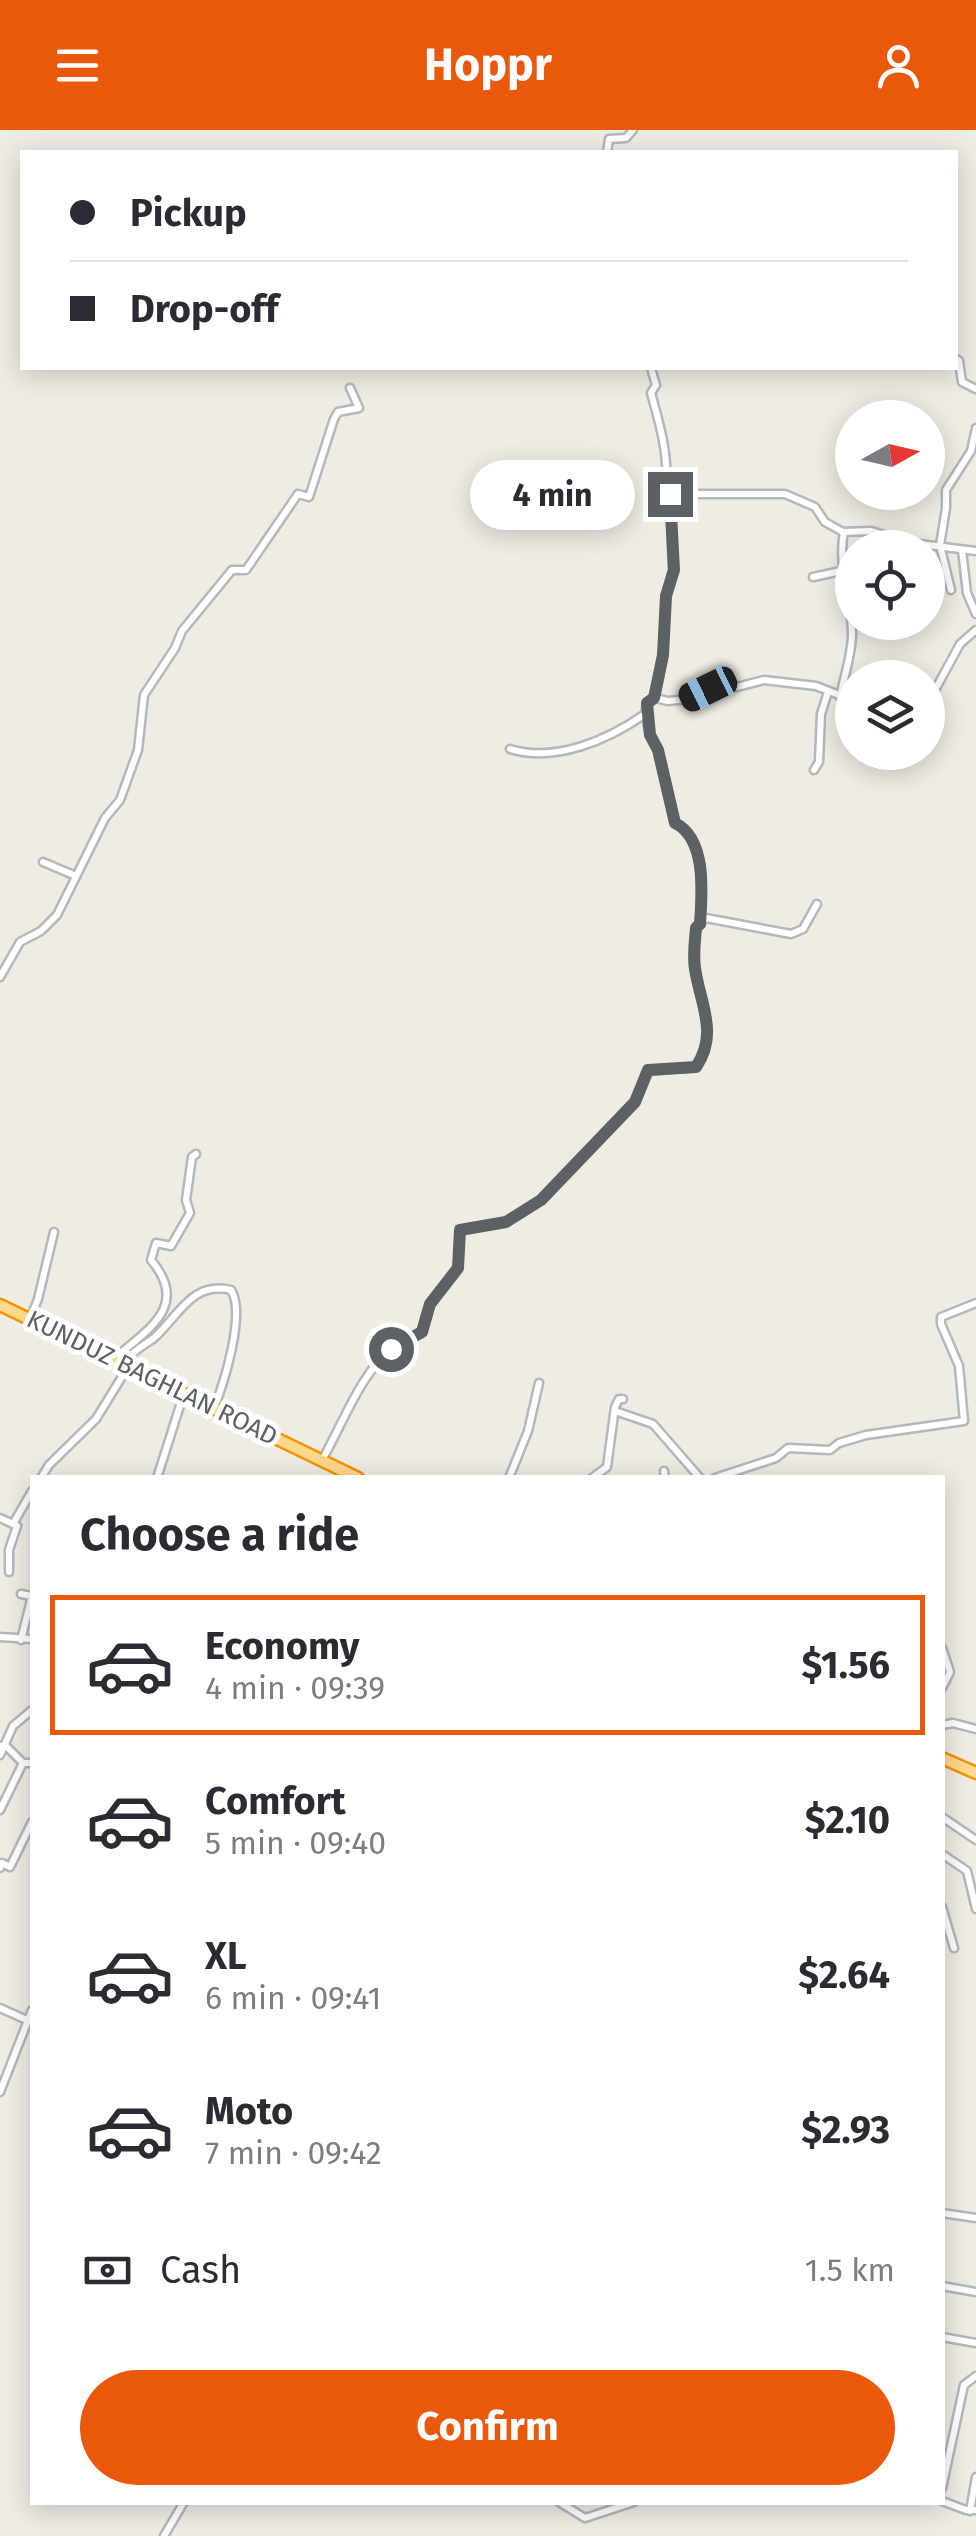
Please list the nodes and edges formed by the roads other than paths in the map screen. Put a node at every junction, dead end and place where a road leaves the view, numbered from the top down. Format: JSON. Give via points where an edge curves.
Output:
{"nodes":[{"id":1,"x":632,"y":130,"type":"edge"},
{"id":2,"x":607,"y":150,"type":"edge"},
{"id":3,"x":958,"y":360,"type":"edge"},
{"id":4,"x":652,"y":370,"type":"edge"},
{"id":5,"x":350,"y":388,"type":"dead end"},
{"id":6,"x":976,"y":389,"type":"edge"},
{"id":7,"x":976,"y":428,"type":"edge"},
{"id":8,"x":670,"y":494,"type":"junction"},
{"id":9,"x":840,"y":530,"type":"edge"},
{"id":10,"x":942,"y":530,"type":"edge"},
{"id":11,"x":945,"y":546,"type":"edge"},
{"id":12,"x":962,"y":550,"type":"junction"},
{"id":13,"x":976,"y":551,"type":"edge"},
{"id":14,"x":945,"y":565,"type":"edge"},
{"id":15,"x":835,"y":572,"type":"edge"},
{"id":16,"x":813,"y":578,"type":"dead end"},
{"id":17,"x":951,"y":590,"type":"dead end"},
{"id":18,"x":976,"y":614,"type":"edge"},
{"id":19,"x":976,"y":630,"type":"edge"},
{"id":20,"x":945,"y":671,"type":"edge"},
{"id":21,"x":828,"y":692,"type":"junction"},
{"id":22,"x":835,"y":694,"type":"edge"},
{"id":23,"x":654,"y":698,"type":"junction"},
{"id":24,"x":646,"y":714,"type":"junction"},
{"id":25,"x":510,"y":749,"type":"dead end"},
{"id":26,"x":814,"y":770,"type":"dead end"},
{"id":27,"x":44,"y":862,"type":"dead end"},
{"id":28,"x":76,"y":876,"type":"junction"},
{"id":29,"x":817,"y":904,"type":"dead end"},
{"id":30,"x":700,"y":924,"type":"junction"},
{"id":31,"x":0,"y":978,"type":"edge"},
{"id":32,"x":196,"y":1154,"type":"dead end"},
{"id":33,"x":54,"y":1232,"type":"dead end"},
{"id":34,"x":222,"y":1279,"type":"dead end"},
{"id":35,"x":218,"y":1287,"type":"junction"},
{"id":36,"x":976,"y":1303,"type":"edge"},
{"id":37,"x":0,"y":1305,"type":"edge"},
{"id":38,"x":30,"y":1319,"type":"junction"},
{"id":39,"x":122,"y":1363,"type":"junction"},
{"id":40,"x":538,"y":1383,"type":"dead end"},
{"id":41,"x":184,"y":1393,"type":"junction"},
{"id":42,"x":623,"y":1399,"type":"dead end"},
{"id":43,"x":214,"y":1408,"type":"junction"},
{"id":44,"x":615,"y":1411,"type":"junction"},
{"id":45,"x":322,"y":1460,"type":"junction"},
{"id":46,"x":43,"y":1475,"type":"edge"},
{"id":47,"x":158,"y":1475,"type":"edge"},
{"id":48,"x":352,"y":1475,"type":"edge"},
{"id":49,"x":511,"y":1475,"type":"edge"},
{"id":50,"x":596,"y":1475,"type":"edge"},
{"id":51,"x":697,"y":1475,"type":"edge"},
{"id":52,"x":723,"y":1475,"type":"edge"},
{"id":53,"x":30,"y":1495,"type":"edge"},
{"id":54,"x":0,"y":1518,"type":"edge"},
{"id":55,"x":14,"y":1524,"type":"junction"},
{"id":56,"x":9,"y":1572,"type":"dead end"},
{"id":57,"x":22,"y":1594,"type":"dead end"},
{"id":58,"x":30,"y":1596,"type":"edge"},
{"id":59,"x":30,"y":1604,"type":"edge"},
{"id":60,"x":0,"y":1638,"type":"edge"},
{"id":61,"x":30,"y":1638,"type":"edge"},
{"id":62,"x":21,"y":1640,"type":"junction"},
{"id":63,"x":945,"y":1657,"type":"edge"},
{"id":64,"x":945,"y":1682,"type":"edge"},
{"id":65,"x":30,"y":1713,"type":"edge"},
{"id":66,"x":945,"y":1724,"type":"edge"},
{"id":67,"x":976,"y":1729,"type":"edge"},
{"id":68,"x":1,"y":1749,"type":"edge"},
{"id":69,"x":945,"y":1759,"type":"edge"},
{"id":70,"x":23,"y":1763,"type":"junction"},
{"id":71,"x":30,"y":1763,"type":"edge"},
{"id":72,"x":976,"y":1773,"type":"edge"},
{"id":73,"x":0,"y":1810,"type":"edge"},
{"id":74,"x":945,"y":1819,"type":"edge"},
{"id":75,"x":30,"y":1826,"type":"edge"},
{"id":76,"x":976,"y":1840,"type":"edge"},
{"id":77,"x":945,"y":1856,"type":"edge"},
{"id":78,"x":0,"y":1868,"type":"edge"},
{"id":79,"x":972,"y":1877,"type":"edge"},
{"id":80,"x":976,"y":1908,"type":"edge"},
{"id":81,"x":945,"y":1917,"type":"edge"},
{"id":82,"x":954,"y":1948,"type":"dead end"},
{"id":83,"x":0,"y":2008,"type":"edge"},
{"id":84,"x":30,"y":2017,"type":"edge"},
{"id":85,"x":29,"y":2021,"type":"junction"},
{"id":86,"x":0,"y":2092,"type":"edge"},
{"id":87,"x":945,"y":2213,"type":"edge"},
{"id":88,"x":976,"y":2218,"type":"edge"},
{"id":89,"x":945,"y":2287,"type":"edge"},
{"id":90,"x":976,"y":2292,"type":"edge"},
{"id":91,"x":945,"y":2338,"type":"edge"},
{"id":92,"x":976,"y":2343,"type":"edge"},
{"id":93,"x":976,"y":2376,"type":"edge"},
{"id":94,"x":945,"y":2473,"type":"edge"},
{"id":95,"x":976,"y":2477,"type":"edge"},
{"id":96,"x":945,"y":2503,"type":"edge"},
{"id":97,"x":182,"y":2505,"type":"edge"},
{"id":98,"x":564,"y":2505,"type":"edge"},
{"id":99,"x":625,"y":2505,"type":"edge"},
{"id":100,"x":973,"y":2511,"type":"edge"},
{"id":101,"x":164,"y":2536,"type":"edge"}],
"edges":[{"from":1,"to":2,"type":"street","via":[[626,138],[609,139]]},
{"from":3,"to":6,"type":"street","via":[[962,382]]},
{"from":4,"to":8,"type":"street"},
{"from":5,"to":28,"type":"street","via":[[359,408],[334,419],[309,497],[298,494],[246,570],[232,570],[182,631],[144,695],[130,774]]},
{"from":7,"to":10,"type":"street","via":[[971,451],[946,490]]},
{"from":8,"to":9,"type":"street","via":[[785,494],[816,507]]},
{"from":8,"to":23,"type":"street","via":[[674,570]]},
{"from":11,"to":12,"type":"street"},
{"from":12,"to":13,"type":"street"},
{"from":12,"to":18,"type":"street"},
{"from":14,"to":17,"type":"street"},
{"from":15,"to":16,"type":"street"},
{"from":19,"to":20,"type":"street"},
{"from":21,"to":22,"type":"street"},
{"from":21,"to":23,"type":"street","via":[[764,680],[688,699]]},
{"from":21,"to":26,"type":"street"},
{"from":23,"to":24,"type":"street"},
{"from":24,"to":25,"type":"street","via":[[578,748],[550,754]]},
{"from":24,"to":30,"type":"street","via":[[675,823],[691,836],[700,871]]},
{"from":27,"to":28,"type":"street"},
{"from":28,"to":31,"type":"street","via":[[51,922],[20,942]]},
{"from":29,"to":30,"type":"street","via":[[803,929],[791,934],[706,918]]},
{"from":30,"to":45,"type":"street","via":[[694,966],[709,1019],[706,1052],[696,1067],[648,1070],[635,1102],[541,1200],[506,1222],[460,1230],[458,1268],[430,1304],[422,1332],[391,1349],[368,1378]]},
{"from":32,"to":39,"type":"street","via":[[186,1200],[190,1213],[171,1246],[156,1243],[151,1260],[164,1275],[164,1312]]},
{"from":33,"to":38,"type":"street"},
{"from":34,"to":35,"type":"street"},
{"from":35,"to":39,"type":"street","via":[[190,1297]]},
{"from":35,"to":43,"type":"street","via":[[235,1296],[229,1360]]},
{"from":36,"to":52,"type":"street","via":[[941,1318],[958,1366],[964,1421],[866,1435],[830,1450],[788,1448]]},
{"from":37,"to":38,"type":"highway","name":"KUNDUZ BAGHLAN ROAD"},
{"from":38,"to":39,"type":"highway","name":"KUNDUZ BAGHLAN ROAD"},
{"from":39,"to":41,"type":"highway","name":"KUNDUZ BAGHLAN ROAD"},
{"from":39,"to":46,"type":"street","via":[[96,1419]]},
{"from":40,"to":49,"type":"street"},
{"from":41,"to":43,"type":"highway","name":"KUNDUZ BAGHLAN ROAD"},
{"from":41,"to":47,"type":"street"},
{"from":42,"to":44,"type":"street"},
{"from":43,"to":45,"type":"highway","name":"KUNDUZ BAGHLAN ROAD"},
{"from":44,"to":50,"type":"street","via":[[607,1466]]},
{"from":44,"to":51,"type":"street","via":[[653,1424]]},
{"from":45,"to":48,"type":"highway","name":"KUNDUZ BAGHLAN ROAD"},
{"from":53,"to":55,"type":"street"},
{"from":54,"to":55,"type":"street"},
{"from":55,"to":56,"type":"street"},
{"from":57,"to":58,"type":"street"},
{"from":59,"to":62,"type":"street"},
{"from":60,"to":62,"type":"street"},
{"from":61,"to":62,"type":"street"},
{"from":63,"to":64,"type":"street"},
{"from":65,"to":68,"type":"street"},
{"from":66,"to":67,"type":"street"},
{"from":68,"to":70,"type":"street"},
{"from":69,"to":72,"type":"highway"},
{"from":70,"to":71,"type":"street"},
{"from":70,"to":73,"type":"street"},
{"from":74,"to":76,"type":"street"},
{"from":75,"to":78,"type":"street","via":[[10,1867]]},
{"from":77,"to":79,"type":"street"},
{"from":79,"to":80,"type":"street"},
{"from":81,"to":82,"type":"street"},
{"from":83,"to":85,"type":"street"},
{"from":84,"to":85,"type":"street"},
{"from":85,"to":86,"type":"street"},
{"from":87,"to":88,"type":"street"},
{"from":89,"to":90,"type":"street"},
{"from":91,"to":92,"type":"street"},
{"from":93,"to":94,"type":"street","via":[[964,2385]]},
{"from":95,"to":100,"type":"street"},
{"from":96,"to":100,"type":"street"},
{"from":97,"to":101,"type":"street"},
{"from":98,"to":99,"type":"street","via":[[585,2518]]}]}
